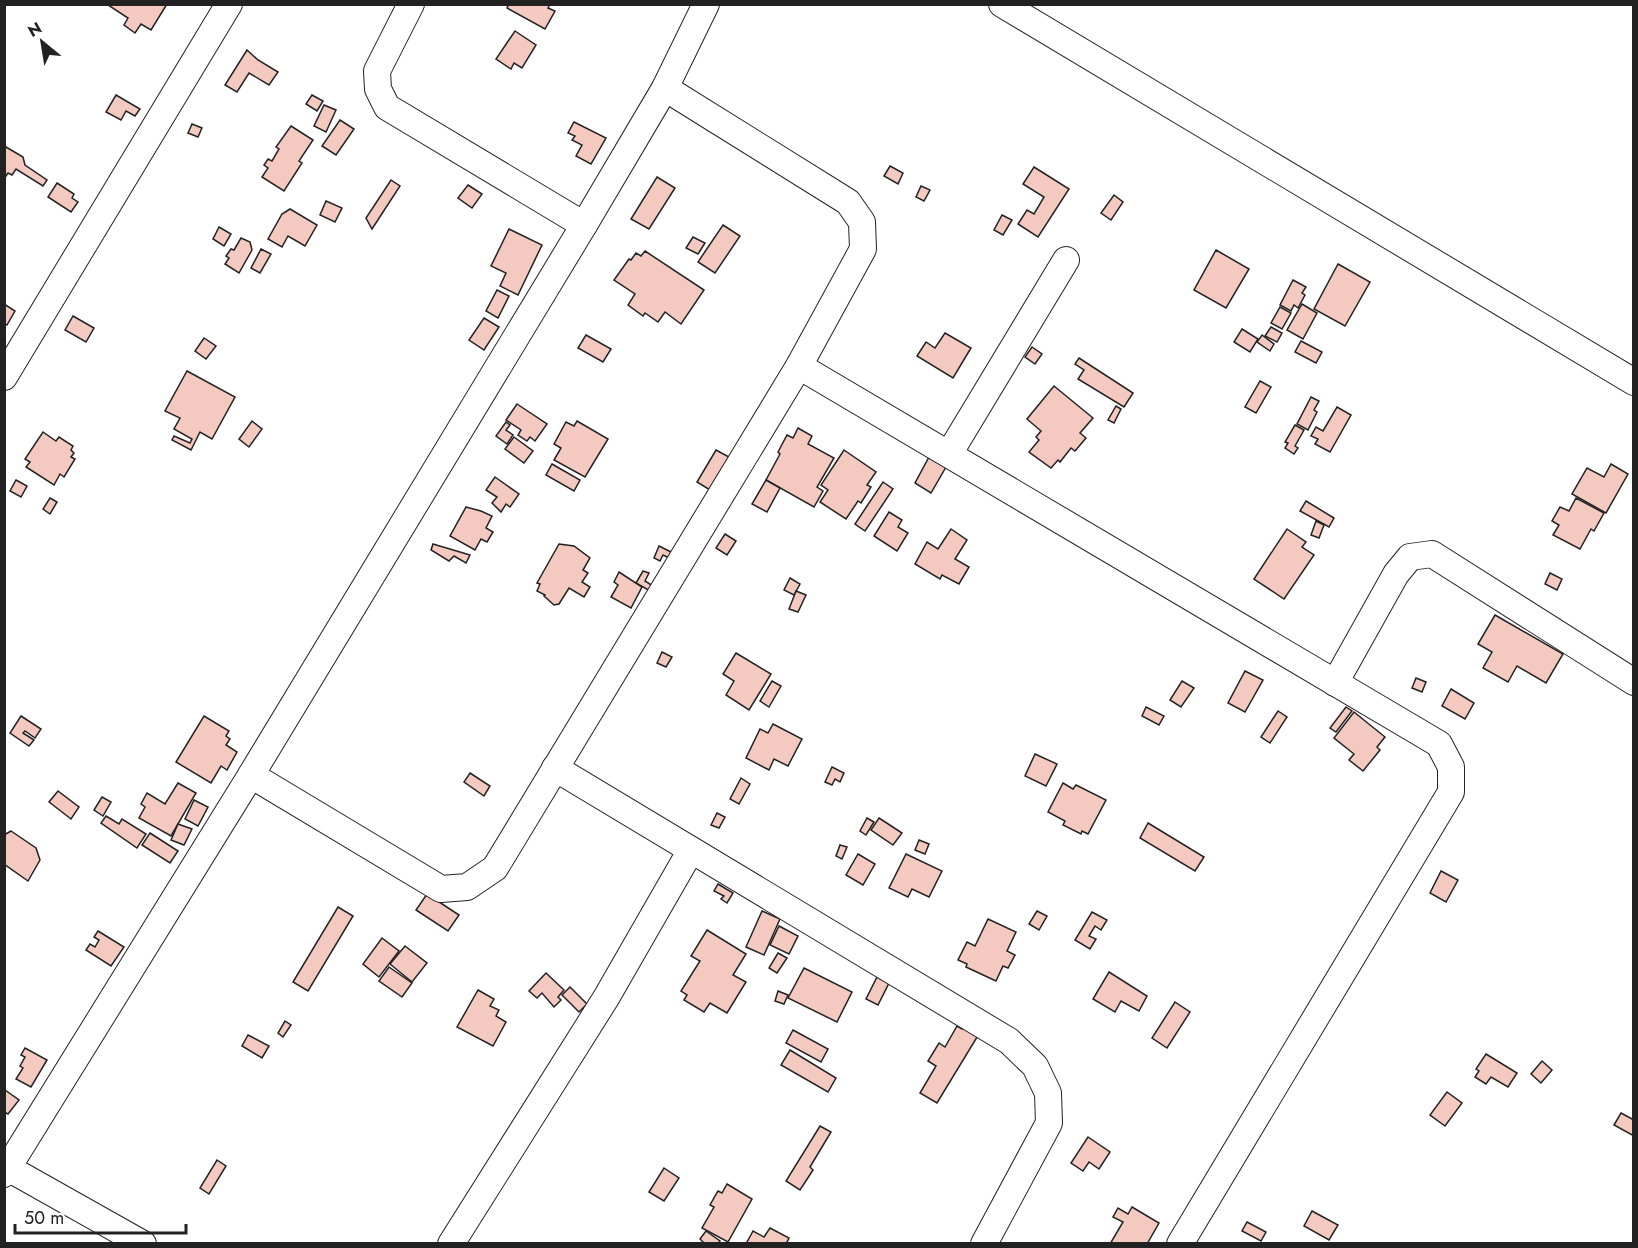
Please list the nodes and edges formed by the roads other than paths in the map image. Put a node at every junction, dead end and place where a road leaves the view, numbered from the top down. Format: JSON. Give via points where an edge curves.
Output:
{"nodes":[{"id":1,"x":229,"y":4,"type":"edge"},
{"id":2,"x":411,"y":4,"type":"edge"},
{"id":3,"x":706,"y":4,"type":"edge"},
{"id":4,"x":1002,"y":4,"type":"edge"},
{"id":5,"x":665,"y":88,"type":"junction"},
{"id":6,"x":584,"y":225,"type":"junction"},
{"id":7,"x":1066,"y":260,"type":"dead end"},
{"id":8,"x":799,"y":366,"type":"junction"},
{"id":9,"x":4,"y":377,"type":"edge"},
{"id":10,"x":1634,"y":382,"type":"edge"},
{"id":11,"x":949,"y":454,"type":"junction"},
{"id":12,"x":1634,"y":682,"type":"edge"},
{"id":13,"x":1335,"y":683,"type":"junction"},
{"id":14,"x":555,"y":768,"type":"junction"},
{"id":15,"x":250,"y":775,"type":"junction"},
{"id":16,"x":691,"y":850,"type":"junction"},
{"id":17,"x":6,"y":1171,"type":"edge"},
{"id":18,"x":990,"y":1242,"type":"edge"},
{"id":19,"x":143,"y":1244,"type":"edge"},
{"id":20,"x":451,"y":1244,"type":"edge"},
{"id":21,"x":1180,"y":1244,"type":"edge"}],
"edges":[{"from":1,"to":9,"type":"street"},
{"from":2,"to":6,"type":"street","via":[[377,71],[378,89],[387,107]]},
{"from":3,"to":5,"type":"street"},
{"from":4,"to":10,"type":"street"},
{"from":5,"to":6,"type":"street"},
{"from":5,"to":8,"type":"street","via":[[848,202],[862,222],[863,249]]},
{"from":6,"to":15,"type":"street"},
{"from":7,"to":11,"type":"street"},
{"from":8,"to":11,"type":"street"},
{"from":8,"to":14,"type":"street"},
{"from":11,"to":13,"type":"street"},
{"from":12,"to":13,"type":"street","via":[[1432,554],[1410,557],[1396,574]]},
{"from":13,"to":21,"type":"street","via":[[1439,744],[1451,767],[1451,792]]},
{"from":14,"to":15,"type":"street","via":[[495,868],[466,887],[441,889]]},
{"from":14,"to":16,"type":"street"},
{"from":15,"to":17,"type":"street"},
{"from":16,"to":18,"type":"street","via":[[1010,1041],[1035,1066],[1048,1093],[1049,1123]]},
{"from":16,"to":20,"type":"street","via":[[606,998]]},
{"from":17,"to":19,"type":"street"}]}
